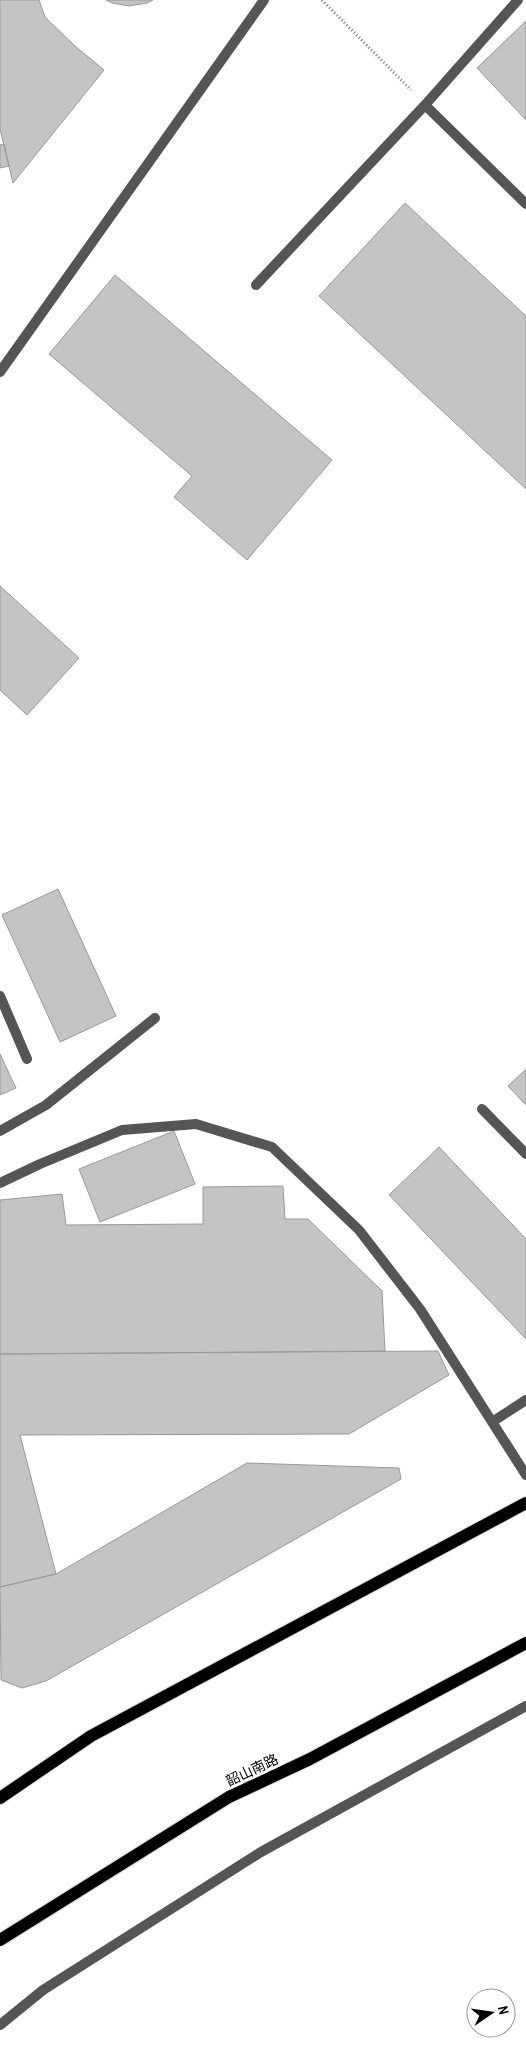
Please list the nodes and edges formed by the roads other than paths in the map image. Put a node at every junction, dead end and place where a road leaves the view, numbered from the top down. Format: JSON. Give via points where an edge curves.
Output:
{"nodes":[{"id":1,"x":264,"y":0,"type":"edge"},
{"id":2,"x":518,"y":0,"type":"edge"},
{"id":3,"x":425,"y":105,"type":"junction"},
{"id":4,"x":526,"y":204,"type":"edge"},
{"id":5,"x":256,"y":285,"type":"dead end"},
{"id":6,"x":0,"y":372,"type":"edge"},
{"id":7,"x":0,"y":996,"type":"edge"},
{"id":8,"x":155,"y":1018,"type":"dead end"},
{"id":9,"x":27,"y":1059,"type":"dead end"},
{"id":10,"x":482,"y":1109,"type":"dead end"},
{"id":11,"x":0,"y":1131,"type":"edge"},
{"id":12,"x":526,"y":1154,"type":"edge"},
{"id":13,"x":0,"y":1183,"type":"edge"},
{"id":14,"x":526,"y":1400,"type":"edge"},
{"id":15,"x":492,"y":1422,"type":"junction"},
{"id":16,"x":526,"y":1475,"type":"edge"},
{"id":17,"x":526,"y":1503,"type":"edge"},
{"id":18,"x":526,"y":1643,"type":"edge"},
{"id":19,"x":526,"y":1706,"type":"edge"},
{"id":20,"x":0,"y":1798,"type":"edge"},
{"id":21,"x":0,"y":1940,"type":"edge"},
{"id":22,"x":0,"y":2025,"type":"edge"}],
"edges":[{"from":1,"to":6,"type":"street"},
{"from":2,"to":3,"type":"street"},
{"from":3,"to":4,"type":"street"},
{"from":3,"to":5,"type":"street"},
{"from":7,"to":9,"type":"street"},
{"from":8,"to":11,"type":"street","via":[[46,1105]]},
{"from":10,"to":12,"type":"street"},
{"from":13,"to":15,"type":"street","via":[[122,1130],[196,1124],[272,1147],[359,1230],[420,1309]]},
{"from":14,"to":15,"type":"street"},
{"from":15,"to":16,"type":"street"},
{"from":17,"to":20,"type":"main road","via":[[91,1736]]},
{"from":18,"to":21,"type":"main road","name":"韶山南路","via":[[310,1759],[229,1797]]},
{"from":19,"to":22,"type":"street","via":[[261,1852],[43,1990]]}]}
